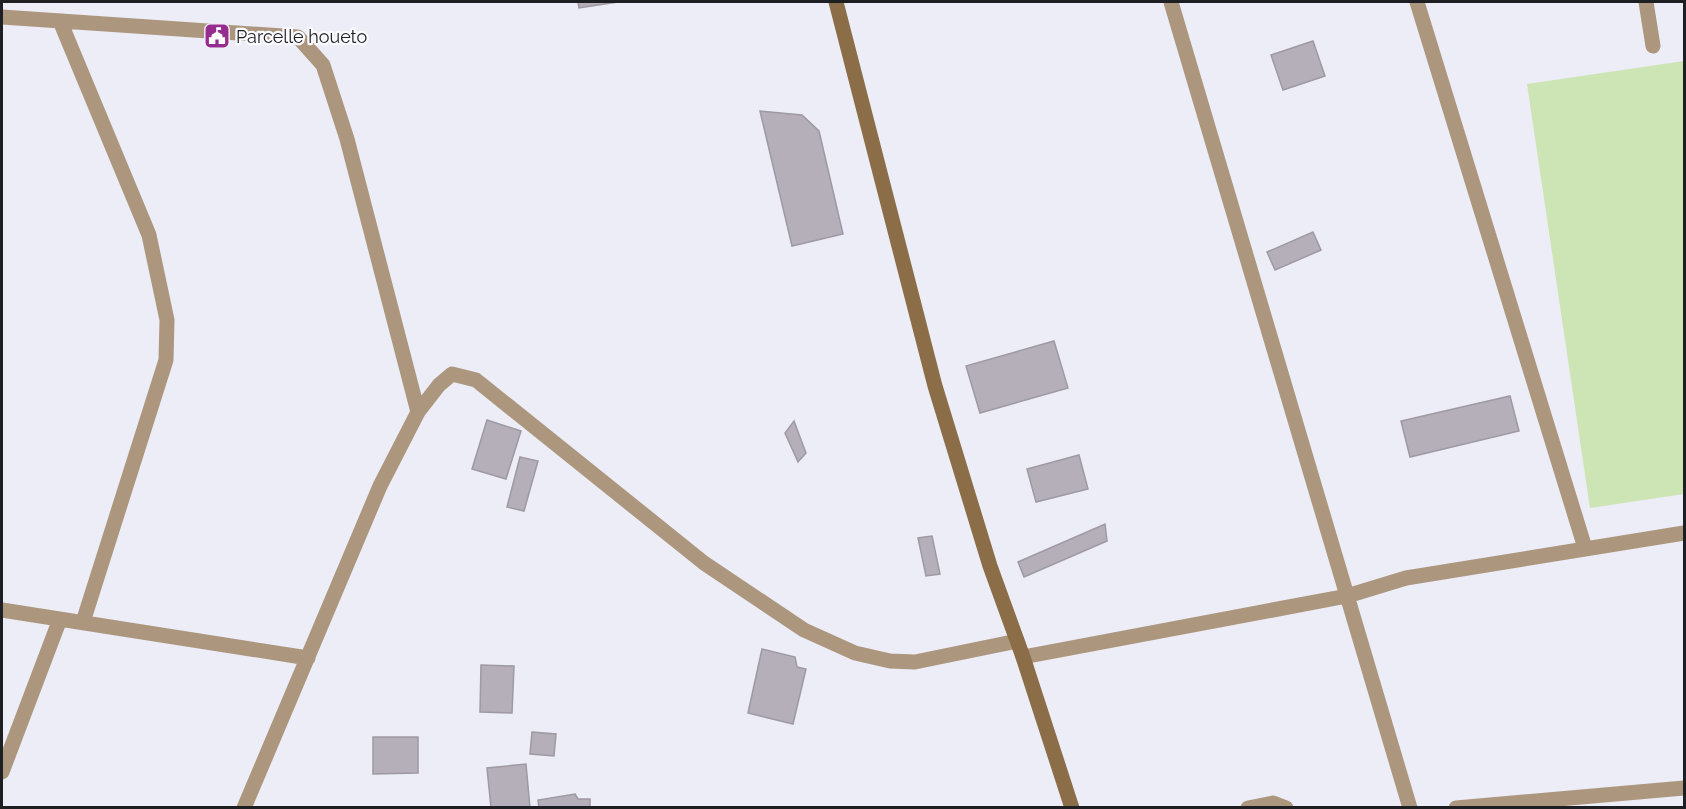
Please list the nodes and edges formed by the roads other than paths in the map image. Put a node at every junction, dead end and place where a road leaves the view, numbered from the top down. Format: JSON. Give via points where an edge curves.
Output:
{"nodes":[{"id":1,"x":836,"y":2,"type":"edge"},
{"id":2,"x":1171,"y":2,"type":"edge"},
{"id":3,"x":1417,"y":2,"type":"edge"},
{"id":4,"x":1646,"y":2,"type":"edge"},
{"id":5,"x":2,"y":17,"type":"edge"},
{"id":6,"x":60,"y":21,"type":"junction"},
{"id":7,"x":1653,"y":46,"type":"dead end"},
{"id":8,"x":418,"y":412,"type":"junction"},
{"id":9,"x":1684,"y":533,"type":"edge"},
{"id":10,"x":1586,"y":548,"type":"junction"},
{"id":11,"x":1347,"y":596,"type":"junction"},
{"id":12,"x":2,"y":610,"type":"edge"},
{"id":13,"x":60,"y":619,"type":"junction"},
{"id":14,"x":83,"y":622,"type":"junction"},
{"id":15,"x":1017,"y":640,"type":"junction"},
{"id":16,"x":1023,"y":657,"type":"junction"},
{"id":17,"x":308,"y":658,"type":"junction"},
{"id":18,"x":2,"y":772,"type":"edge"},
{"id":19,"x":1684,"y":788,"type":"edge"},
{"id":20,"x":244,"y":807,"type":"edge"},
{"id":21,"x":1072,"y":807,"type":"edge"},
{"id":22,"x":1248,"y":807,"type":"edge"},
{"id":23,"x":1286,"y":807,"type":"edge"},
{"id":24,"x":1410,"y":807,"type":"edge"},
{"id":25,"x":1456,"y":807,"type":"edge"}],
"edges":[{"from":1,"to":15,"type":"main road","via":[[935,386]]},
{"from":2,"to":11,"type":"street"},
{"from":3,"to":10,"type":"street"},
{"from":4,"to":7,"type":"street"},
{"from":5,"to":6,"type":"street"},
{"from":6,"to":8,"type":"street","via":[[298,37],[323,65]]},
{"from":6,"to":14,"type":"street","via":[[149,235],[167,320],[166,360]]},
{"from":8,"to":15,"type":"street","via":[[452,374],[476,380],[704,563],[804,630],[855,653],[915,662]]},
{"from":8,"to":17,"type":"street","via":[[380,486]]},
{"from":9,"to":10,"type":"street"},
{"from":10,"to":11,"type":"street","via":[[1406,579]]},
{"from":11,"to":16,"type":"street"},
{"from":11,"to":24,"type":"street"},
{"from":12,"to":13,"type":"street"},
{"from":13,"to":14,"type":"street"},
{"from":13,"to":18,"type":"street"},
{"from":14,"to":17,"type":"street"},
{"from":15,"to":16,"type":"main road"},
{"from":16,"to":21,"type":"main road"},
{"from":17,"to":20,"type":"street"},
{"from":19,"to":25,"type":"street"},
{"from":22,"to":23,"type":"street","via":[[1274,803]]}]}
